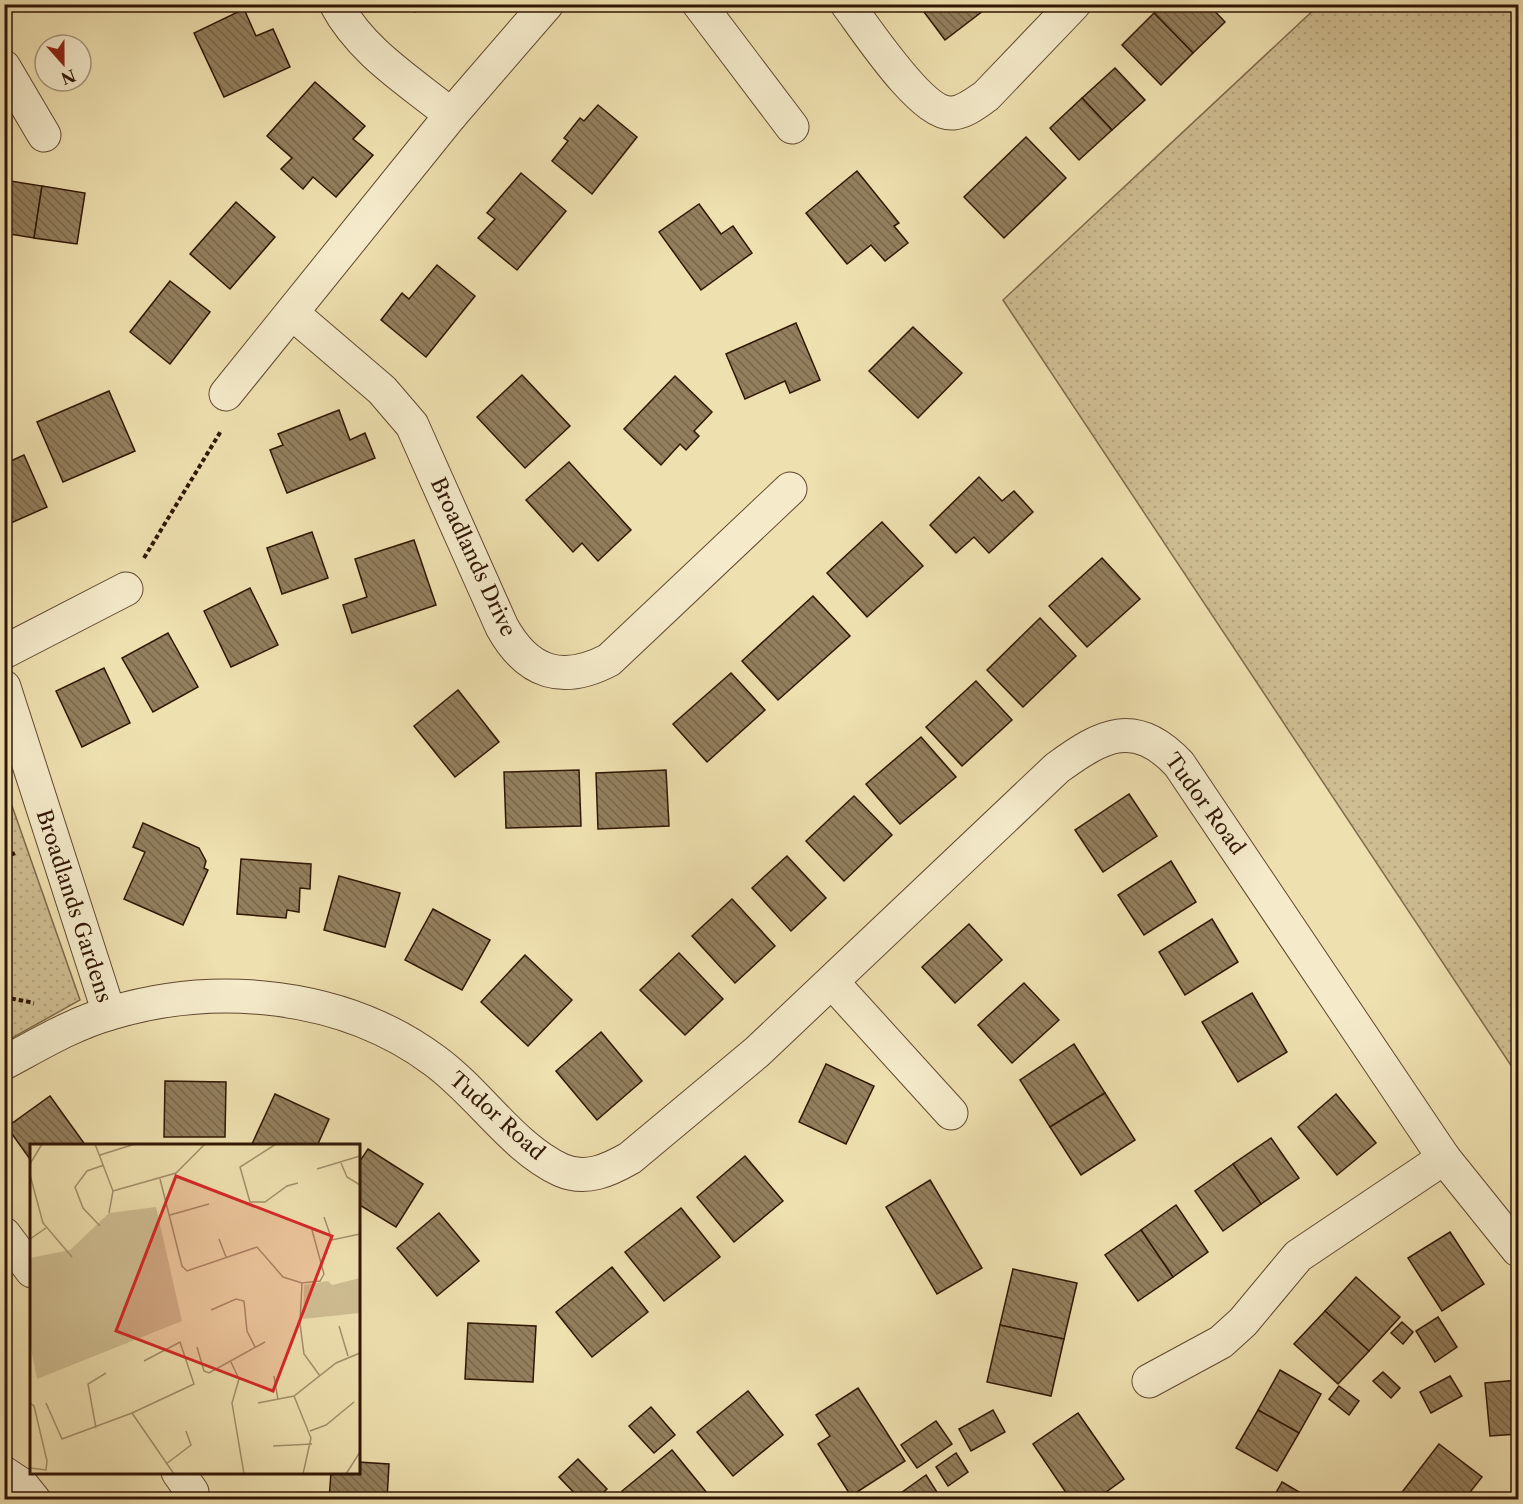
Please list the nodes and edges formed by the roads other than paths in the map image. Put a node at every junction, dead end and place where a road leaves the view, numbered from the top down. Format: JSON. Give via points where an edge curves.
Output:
{"nodes":[{"id":1,"x":336,"y":4,"type":"edge"},
{"id":2,"x":547,"y":4,"type":"edge"},
{"id":3,"x":699,"y":4,"type":"edge"},
{"id":4,"x":847,"y":4,"type":"edge"},
{"id":5,"x":1074,"y":4,"type":"edge"},
{"id":6,"x":4,"y":67,"type":"edge"},
{"id":7,"x":451,"y":115,"type":"junction"},
{"id":8,"x":792,"y":127,"type":"dead end"},
{"id":9,"x":44,"y":135,"type":"dead end"},
{"id":10,"x":292,"y":314,"type":"junction"},
{"id":11,"x":226,"y":394,"type":"road end"},
{"id":12,"x":790,"y":489,"type":"dead end"},
{"id":13,"x":126,"y":590,"type":"road end"},
{"id":14,"x":4,"y":652,"type":"edge"},
{"id":15,"x":4,"y":687,"type":"edge"},
{"id":16,"x":832,"y":982,"type":"junction"},
{"id":17,"x":109,"y":1013,"type":"junction"},
{"id":18,"x":4,"y":1063,"type":"edge"},
{"id":19,"x":951,"y":1113,"type":"dead end"},
{"id":20,"x":1444,"y":1158,"type":"junction"},
{"id":21,"x":4,"y":1234,"type":"edge"},
{"id":22,"x":1518,"y":1250,"type":"edge"},
{"id":23,"x":30,"y":1268,"type":"edge"},
{"id":24,"x":1149,"y":1382,"type":"dead end"},
{"id":25,"x":4,"y":1473,"type":"edge"},
{"id":26,"x":34,"y":1500,"type":"edge"}],
"edges":[{"from":1,"to":7,"type":"street","via":[[377,56]]},
{"from":2,"to":7,"type":"street"},
{"from":3,"to":8,"type":"street"},
{"from":4,"to":5,"type":"street","via":[[921,98],[940,111],[953,113],[970,108],[986,96]]},
{"from":6,"to":9,"type":"street"},
{"from":7,"to":10,"type":"street"},
{"from":10,"to":11,"type":"street"},
{"from":10,"to":12,"type":"street","name":"Broadlands Drive","via":[[382,390],[412,425],[502,627],[520,652],[542,669],[568,675],[609,660]]},
{"from":13,"to":14,"type":"street"},
{"from":15,"to":17,"type":"street","name":"Broadlands Gardens"},
{"from":16,"to":17,"type":"street","name":"Tudor Road","via":[[757,1052],[630,1158],[608,1171],[589,1175],[564,1172],[541,1160],[435,1060],[404,1040],[347,1016],[285,1000],[218,995],[161,1001]]},
{"from":16,"to":19,"type":"street"},
{"from":16,"to":20,"type":"street","name":"Tudor Road","via":[[1057,768],[1100,741],[1120,735],[1148,739],[1162,745],[1212,810]]},
{"from":17,"to":18,"type":"street","name":"Broadlands Gardens"},
{"from":20,"to":22,"type":"street","name":"Tudor Road"},
{"from":20,"to":24,"type":"street","via":[[1298,1256],[1243,1322],[1221,1342]]},
{"from":21,"to":23,"type":"street"},
{"from":25,"to":26,"type":"street","via":[[22,1485]]}]}
